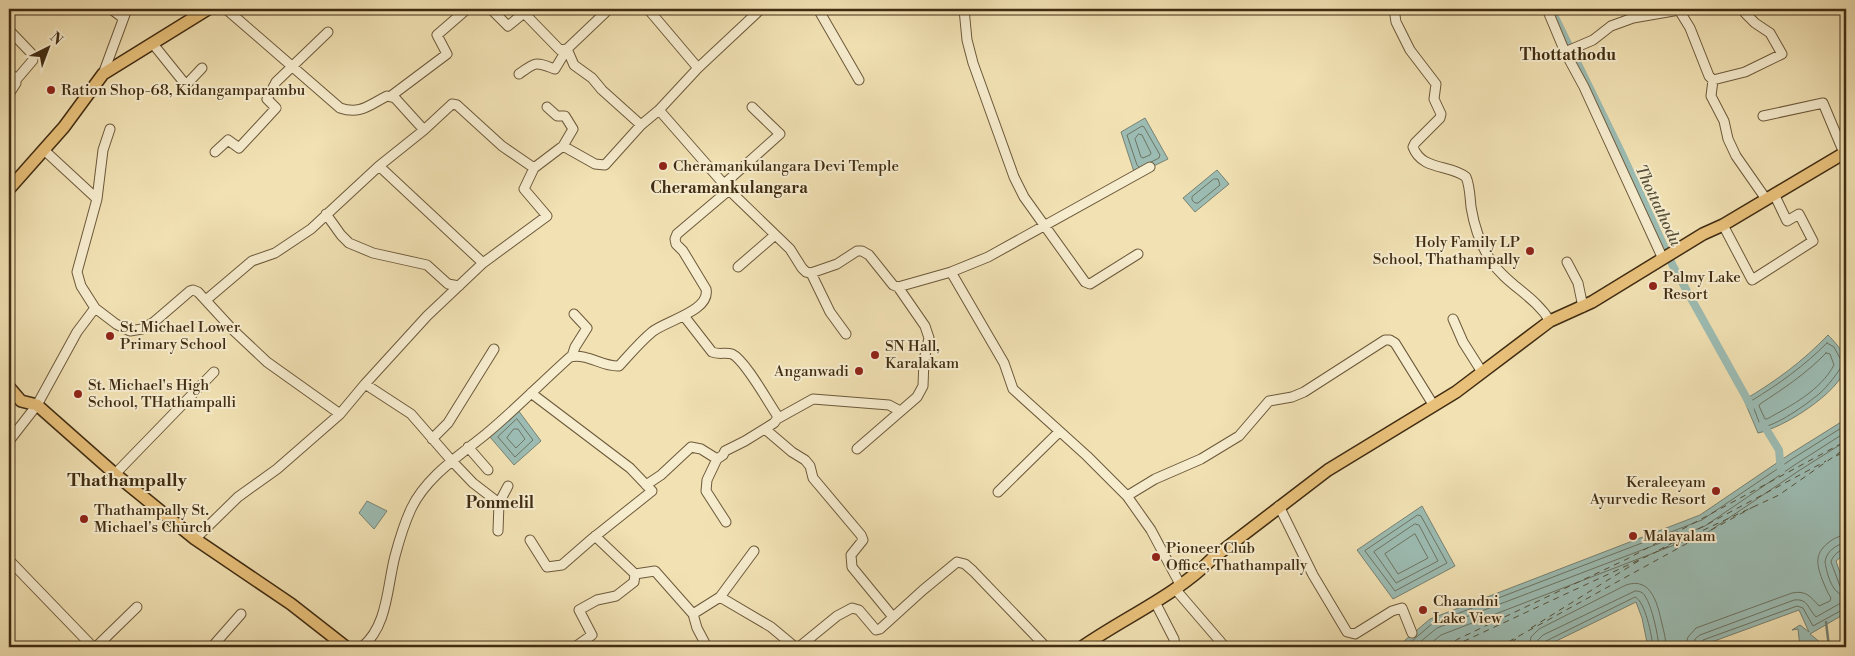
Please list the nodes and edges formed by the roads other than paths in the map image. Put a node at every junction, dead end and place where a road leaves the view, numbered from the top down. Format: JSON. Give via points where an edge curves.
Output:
{"nodes":[{"id":1,"x":111,"y":9,"type":"edge"},
{"id":2,"x":127,"y":9,"type":"edge"},
{"id":3,"x":208,"y":9,"type":"edge"},
{"id":4,"x":226,"y":9,"type":"edge"},
{"id":5,"x":467,"y":9,"type":"edge"},
{"id":6,"x":492,"y":9,"type":"edge"},
{"id":7,"x":609,"y":9,"type":"edge"},
{"id":8,"x":648,"y":9,"type":"edge"},
{"id":9,"x":761,"y":9,"type":"edge"},
{"id":10,"x":818,"y":9,"type":"edge"},
{"id":11,"x":964,"y":9,"type":"edge"},
{"id":12,"x":1394,"y":9,"type":"edge"},
{"id":13,"x":1547,"y":9,"type":"edge"},
{"id":14,"x":1748,"y":9,"type":"edge"},
{"id":15,"x":123,"y":18,"type":"junction"},
{"id":16,"x":9,"y":30,"type":"edge"},
{"id":17,"x":328,"y":32,"type":"dead end"},
{"id":18,"x":152,"y":44,"type":"junction"},
{"id":19,"x":567,"y":49,"type":"junction"},
{"id":20,"x":1569,"y":51,"type":"junction"},
{"id":21,"x":292,"y":66,"type":"junction"},
{"id":22,"x":202,"y":68,"type":"dead end"},
{"id":23,"x":698,"y":68,"type":"junction"},
{"id":24,"x":9,"y":72,"type":"edge"},
{"id":25,"x":104,"y":74,"type":"junction"},
{"id":26,"x":519,"y":74,"type":"dead end"},
{"id":27,"x":16,"y":80,"type":"junction"},
{"id":28,"x":858,"y":80,"type":"dead end"},
{"id":29,"x":1713,"y":80,"type":"junction"},
{"id":30,"x":9,"y":94,"type":"edge"},
{"id":31,"x":391,"y":96,"type":"junction"},
{"id":32,"x":547,"y":107,"type":"dead end"},
{"id":33,"x":752,"y":107,"type":"dead end"},
{"id":34,"x":659,"y":110,"type":"junction"},
{"id":35,"x":1763,"y":116,"type":"dead end"},
{"id":36,"x":642,"y":125,"type":"junction"},
{"id":37,"x":110,"y":129,"type":"dead end"},
{"id":38,"x":424,"y":130,"type":"junction"},
{"id":39,"x":563,"y":146,"type":"junction"},
{"id":40,"x":44,"y":150,"type":"junction"},
{"id":41,"x":215,"y":152,"type":"dead end"},
{"id":42,"x":1845,"y":152,"type":"edge"},
{"id":43,"x":379,"y":166,"type":"junction"},
{"id":44,"x":1150,"y":167,"type":"dead end"},
{"id":45,"x":534,"y":168,"type":"junction"},
{"id":46,"x":727,"y":187,"type":"junction"},
{"id":47,"x":9,"y":189,"type":"edge"},
{"id":48,"x":1770,"y":197,"type":"junction"},
{"id":49,"x":98,"y":199,"type":"junction"},
{"id":50,"x":326,"y":214,"type":"junction"},
{"id":51,"x":1723,"y":225,"type":"junction"},
{"id":52,"x":1045,"y":226,"type":"junction"},
{"id":53,"x":775,"y":235,"type":"junction"},
{"id":54,"x":1138,"y":254,"type":"dead end"},
{"id":55,"x":1666,"y":257,"type":"junction"},
{"id":56,"x":1567,"y":262,"type":"dead end"},
{"id":57,"x":484,"y":263,"type":"junction"},
{"id":58,"x":738,"y":267,"type":"dead end"},
{"id":59,"x":951,"y":272,"type":"junction"},
{"id":60,"x":811,"y":273,"type":"junction"},
{"id":61,"x":459,"y":286,"type":"junction"},
{"id":62,"x":898,"y":287,"type":"junction"},
{"id":63,"x":206,"y":300,"type":"junction"},
{"id":64,"x":1583,"y":307,"type":"junction"},
{"id":65,"x":95,"y":308,"type":"junction"},
{"id":66,"x":574,"y":314,"type":"dead end"},
{"id":67,"x":684,"y":316,"type":"junction"},
{"id":68,"x":1453,"y":319,"type":"dead end"},
{"id":69,"x":1550,"y":321,"type":"junction"},
{"id":70,"x":846,"y":334,"type":"dead end"},
{"id":71,"x":494,"y":349,"type":"dead end"},
{"id":72,"x":572,"y":356,"type":"junction"},
{"id":73,"x":214,"y":372,"type":"dead end"},
{"id":74,"x":1482,"y":372,"type":"junction"},
{"id":75,"x":365,"y":384,"type":"junction"},
{"id":76,"x":9,"y":387,"type":"edge"},
{"id":77,"x":531,"y":393,"type":"junction"},
{"id":78,"x":37,"y":405,"type":"junction"},
{"id":79,"x":1434,"y":406,"type":"junction"},
{"id":80,"x":900,"y":411,"type":"junction"},
{"id":81,"x":340,"y":414,"type":"junction"},
{"id":82,"x":777,"y":419,"type":"junction"},
{"id":83,"x":765,"y":429,"type":"junction"},
{"id":84,"x":1059,"y":432,"type":"junction"},
{"id":85,"x":432,"y":439,"type":"junction"},
{"id":86,"x":9,"y":441,"type":"edge"},
{"id":87,"x":468,"y":447,"type":"junction"},
{"id":88,"x":857,"y":449,"type":"dead end"},
{"id":89,"x":717,"y":459,"type":"junction"},
{"id":90,"x":451,"y":460,"type":"junction"},
{"id":91,"x":488,"y":470,"type":"dead end"},
{"id":92,"x":115,"y":474,"type":"junction"},
{"id":93,"x":646,"y":485,"type":"junction"},
{"id":94,"x":508,"y":486,"type":"dead end"},
{"id":95,"x":998,"y":492,"type":"dead end"},
{"id":96,"x":1127,"y":496,"type":"junction"},
{"id":97,"x":499,"y":503,"type":"junction"},
{"id":98,"x":1280,"y":506,"type":"junction"},
{"id":99,"x":726,"y":522,"type":"dead end"},
{"id":100,"x":498,"y":531,"type":"dead end"},
{"id":101,"x":595,"y":536,"type":"junction"},
{"id":102,"x":195,"y":539,"type":"junction"},
{"id":103,"x":530,"y":540,"type":"dead end"},
{"id":104,"x":754,"y":551,"type":"dead end"},
{"id":105,"x":9,"y":560,"type":"edge"},
{"id":106,"x":635,"y":574,"type":"junction"},
{"id":107,"x":1178,"y":588,"type":"junction"},
{"id":108,"x":720,"y":596,"type":"junction"},
{"id":109,"x":1155,"y":602,"type":"junction"},
{"id":110,"x":137,"y":607,"type":"dead end"},
{"id":111,"x":241,"y":614,"type":"dead end"},
{"id":112,"x":693,"y":614,"type":"junction"},
{"id":113,"x":893,"y":617,"type":"junction"},
{"id":114,"x":1412,"y":633,"type":"dead end"},
{"id":115,"x":343,"y":646,"type":"edge"},
{"id":116,"x":95,"y":647,"type":"edge"},
{"id":117,"x":212,"y":647,"type":"edge"},
{"id":118,"x":362,"y":647,"type":"edge"},
{"id":119,"x":575,"y":647,"type":"edge"},
{"id":120,"x":707,"y":647,"type":"edge"},
{"id":121,"x":797,"y":647,"type":"edge"},
{"id":122,"x":1046,"y":647,"type":"edge"},
{"id":123,"x":1082,"y":647,"type":"edge"},
{"id":124,"x":1175,"y":647,"type":"edge"},
{"id":125,"x":1225,"y":647,"type":"edge"}],
"edges":[{"from":1,"to":15,"type":"street"},
{"from":2,"to":15,"type":"street"},
{"from":3,"to":18,"type":"main road"},
{"from":4,"to":21,"type":"street"},
{"from":5,"to":31,"type":"street","via":[[437,36],[447,54]]},
{"from":6,"to":19,"type":"street","via":[[508,26],[524,13],[560,50]]},
{"from":7,"to":19,"type":"street"},
{"from":8,"to":23,"type":"street"},
{"from":9,"to":23,"type":"street"},
{"from":10,"to":28,"type":"street"},
{"from":11,"to":52,"type":"street","via":[[973,64],[1009,164],[1020,188]]},
{"from":12,"to":69,"type":"street","via":[[1396,22],[1410,50],[1436,84],[1434,98],[1441,114],[1415,143],[1414,152],[1435,167],[1466,177],[1475,227],[1491,261],[1504,277],[1544,310]]},
{"from":13,"to":20,"type":"street"},
{"from":14,"to":29,"type":"street","via":[[1745,13],[1770,33],[1782,54],[1746,72]]},
{"from":15,"to":25,"type":"street"},
{"from":16,"to":27,"type":"street","via":[[32,54],[33,60]]},
{"from":17,"to":21,"type":"street"},
{"from":18,"to":22,"type":"street","via":[[186,85]]},
{"from":18,"to":25,"type":"main road"},
{"from":19,"to":26,"type":"street","via":[[555,69],[533,63]]},
{"from":19,"to":36,"type":"street","via":[[574,65]]},
{"from":20,"to":29,"type":"street","via":[[1593,40],[1611,26],[1633,18],[1679,10],[1690,28],[1708,76]]},
{"from":20,"to":55,"type":"street"},
{"from":21,"to":31,"type":"street","via":[[340,108],[349,112],[357,112]]},
{"from":21,"to":41,"type":"street","via":[[276,82],[267,99],[276,108],[238,148],[228,140]]},
{"from":23,"to":34,"type":"street"},
{"from":24,"to":27,"type":"street"},
{"from":25,"to":40,"type":"main road"},
{"from":27,"to":30,"type":"street"},
{"from":29,"to":48,"type":"street","via":[[1711,96],[1736,156]]},
{"from":31,"to":38,"type":"street"},
{"from":32,"to":39,"type":"street","via":[[557,116],[565,116],[573,129]]},
{"from":33,"to":46,"type":"street","via":[[780,134]]},
{"from":34,"to":36,"type":"street"},
{"from":34,"to":46,"type":"street"},
{"from":35,"to":42,"type":"street","via":[[1823,103]]},
{"from":36,"to":39,"type":"street","via":[[605,164],[595,164]]},
{"from":37,"to":49,"type":"street","via":[[103,150]]},
{"from":38,"to":43,"type":"street"},
{"from":38,"to":45,"type":"street","via":[[452,104],[456,105],[502,146]]},
{"from":39,"to":45,"type":"street"},
{"from":40,"to":47,"type":"main road"},
{"from":40,"to":49,"type":"street"},
{"from":42,"to":48,"type":"main road"},
{"from":43,"to":50,"type":"street"},
{"from":43,"to":57,"type":"street"},
{"from":44,"to":52,"type":"street"},
{"from":45,"to":57,"type":"street","via":[[524,188],[547,216]]},
{"from":46,"to":53,"type":"street"},
{"from":46,"to":67,"type":"street","via":[[677,234],[676,244],[707,295]]},
{"from":48,"to":51,"type":"main road"},
{"from":48,"to":51,"type":"street","via":[[1787,221],[1799,214],[1813,241],[1752,280]]},
{"from":49,"to":65,"type":"street","via":[[77,272],[81,286]]},
{"from":50,"to":61,"type":"street","via":[[349,243],[428,265],[448,284]]},
{"from":50,"to":63,"type":"street","via":[[281,250],[248,263]]},
{"from":51,"to":55,"type":"main road"},
{"from":52,"to":54,"type":"street","via":[[1087,284]]},
{"from":52,"to":59,"type":"street","via":[[1002,250]]},
{"from":53,"to":58,"type":"street"},
{"from":53,"to":60,"type":"street","via":[[790,249],[802,268]]},
{"from":55,"to":64,"type":"main road"},
{"from":56,"to":64,"type":"street","via":[[1578,283]]},
{"from":57,"to":61,"type":"street"},
{"from":59,"to":62,"type":"street"},
{"from":59,"to":84,"type":"street","via":[[1004,363],[1013,389]]},
{"from":60,"to":62,"type":"street","via":[[862,251]]},
{"from":60,"to":70,"type":"street","via":[[830,312]]},
{"from":61,"to":75,"type":"street"},
{"from":62,"to":80,"type":"street","via":[[925,326],[929,338],[923,386]]},
{"from":63,"to":65,"type":"street","via":[[198,292],[190,291],[154,322],[142,329],[130,330]]},
{"from":63,"to":81,"type":"street","via":[[232,330],[267,362]]},
{"from":64,"to":69,"type":"main road"},
{"from":65,"to":78,"type":"street","via":[[77,332]]},
{"from":66,"to":72,"type":"street","via":[[587,328]]},
{"from":67,"to":72,"type":"street","via":[[652,331],[619,366],[589,357]]},
{"from":67,"to":82,"type":"street","via":[[712,352],[736,357],[757,382]]},
{"from":68,"to":74,"type":"street"},
{"from":69,"to":74,"type":"main road"},
{"from":71,"to":85,"type":"street","via":[[448,424]]},
{"from":72,"to":77,"type":"street"},
{"from":73,"to":92,"type":"street"},
{"from":74,"to":79,"type":"main road"},
{"from":75,"to":81,"type":"street"},
{"from":75,"to":85,"type":"street","via":[[411,414]]},
{"from":76,"to":78,"type":"main road","via":[[21,402]]},
{"from":77,"to":87,"type":"street"},
{"from":77,"to":93,"type":"street","via":[[618,458]]},
{"from":78,"to":86,"type":"street"},
{"from":78,"to":92,"type":"main road"},
{"from":79,"to":96,"type":"street","via":[[1395,344],[1385,340],[1304,392],[1268,401],[1238,436],[1202,460],[1155,479]]},
{"from":79,"to":98,"type":"main road","via":[[1348,457]]},
{"from":80,"to":82,"type":"street","via":[[889,405],[813,399]]},
{"from":80,"to":88,"type":"street"},
{"from":81,"to":102,"type":"street","via":[[277,469],[238,497]]},
{"from":82,"to":83,"type":"street"},
{"from":83,"to":89,"type":"street","via":[[725,451]]},
{"from":83,"to":113,"type":"street","via":[[805,460],[812,478],[861,535],[863,540],[851,555],[852,566]]},
{"from":84,"to":95,"type":"street"},
{"from":84,"to":96,"type":"street"},
{"from":85,"to":90,"type":"street"},
{"from":87,"to":90,"type":"street"},
{"from":87,"to":91,"type":"street"},
{"from":89,"to":93,"type":"street","via":[[701,449],[691,448]]},
{"from":89,"to":99,"type":"street","via":[[707,480],[706,491]]},
{"from":90,"to":97,"type":"street"},
{"from":90,"to":118,"type":"street","via":[[420,493],[411,510],[395,556],[379,625]]},
{"from":92,"to":102,"type":"main road"},
{"from":93,"to":101,"type":"street","via":[[652,491]]},
{"from":94,"to":97,"type":"street"},
{"from":96,"to":107,"type":"street","via":[[1150,530]]},
{"from":97,"to":100,"type":"street"},
{"from":98,"to":107,"type":"main road"},
{"from":98,"to":114,"type":"street","via":[[1313,575],[1347,632],[1355,634],[1402,608]]},
{"from":101,"to":103,"type":"street","via":[[562,565],[547,567]]},
{"from":101,"to":106,"type":"street"},
{"from":102,"to":115,"type":"main road","via":[[291,604]]},
{"from":104,"to":108,"type":"street"},
{"from":105,"to":116,"type":"street"},
{"from":106,"to":112,"type":"street","via":[[655,571]]},
{"from":106,"to":119,"type":"street","via":[[634,582],[616,596],[597,600],[579,610],[592,635]]},
{"from":107,"to":109,"type":"main road"},
{"from":107,"to":125,"type":"street"},
{"from":108,"to":112,"type":"street"},
{"from":108,"to":121,"type":"street"},
{"from":109,"to":123,"type":"main road"},
{"from":109,"to":124,"type":"street"},
{"from":110,"to":116,"type":"street"},
{"from":111,"to":117,"type":"street"},
{"from":112,"to":120,"type":"street"},
{"from":113,"to":121,"type":"street","via":[[876,630],[858,610],[852,608]]},
{"from":113,"to":122,"type":"street","via":[[957,562],[973,571]]}]}
